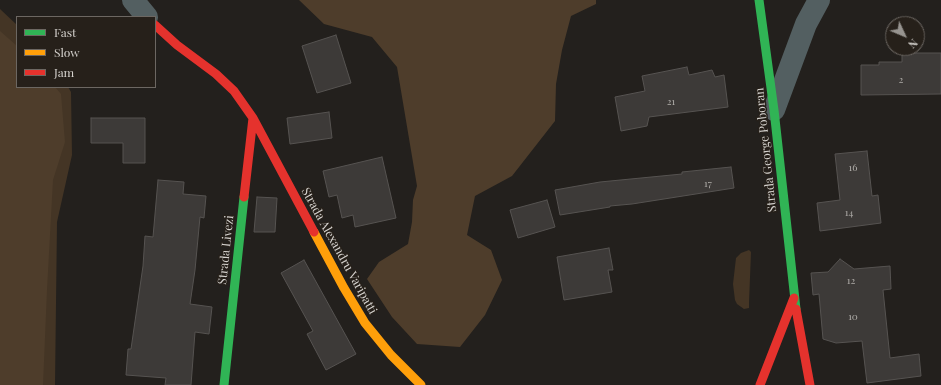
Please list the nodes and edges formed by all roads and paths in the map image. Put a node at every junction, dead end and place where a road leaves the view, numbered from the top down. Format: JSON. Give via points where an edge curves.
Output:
{"nodes":[{"id":1,"x":133,"y":0,"type":"edge"},
{"id":2,"x":759,"y":0,"type":"edge"},
{"id":3,"x":819,"y":0,"type":"edge"},
{"id":4,"x":145,"y":16,"type":"edge"},
{"id":5,"x":156,"y":26,"type":"edge"},
{"id":6,"x":774,"y":110,"type":"junction"},
{"id":7,"x":253,"y":118,"type":"junction"},
{"id":8,"x":794,"y":298,"type":"junction"},
{"id":9,"x":224,"y":385,"type":"edge"},
{"id":10,"x":421,"y":385,"type":"edge"},
{"id":11,"x":760,"y":385,"type":"edge"},
{"id":12,"x":810,"y":385,"type":"edge"}],
"edges":[{"from":1,"to":4,"type":"street"},
{"from":2,"to":6,"type":"street","name":"Strada George Poboran"},
{"from":3,"to":6,"type":"street","via":[[806,24]]},
{"from":5,"to":7,"type":"street","name":"Strada Alexandru Varipatti","via":[[234,91]]},
{"from":6,"to":8,"type":"street","name":"Strada George Poboran"},
{"from":7,"to":9,"type":"street","name":"Strada Livezi"},
{"from":7,"to":10,"type":"street","name":"Strada Alexandru Varipatti","via":[[365,323],[391,356]]},
{"from":8,"to":11,"type":"street"},
{"from":8,"to":12,"type":"street","name":"Strada George Poboran"}]}
